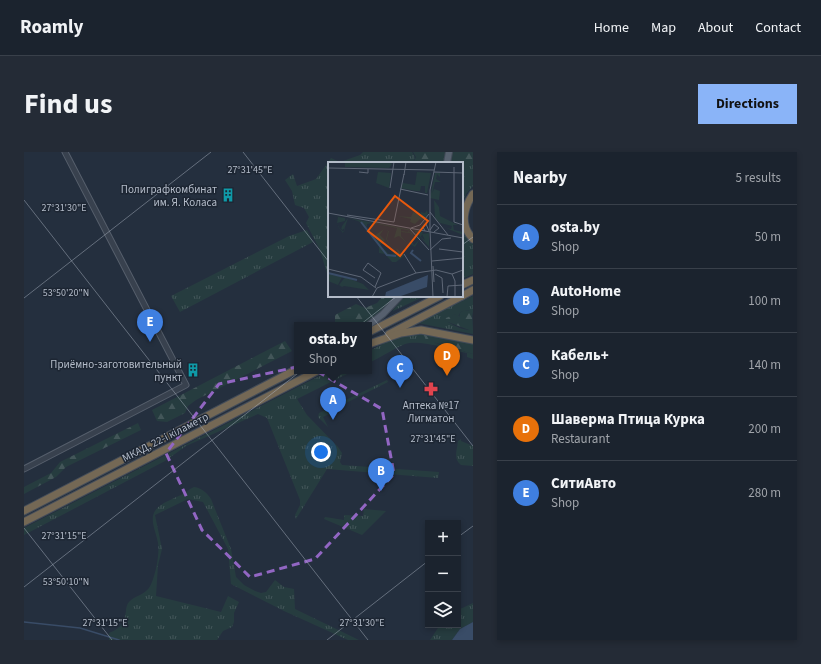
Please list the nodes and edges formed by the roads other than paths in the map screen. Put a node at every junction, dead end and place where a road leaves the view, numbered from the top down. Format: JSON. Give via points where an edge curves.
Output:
{"nodes":[{"id":1,"x":65,"y":152,"type":"edge"},
{"id":2,"x":449,"y":152,"type":"edge"},
{"id":3,"x":447,"y":162,"type":"edge"},
{"id":4,"x":473,"y":194,"type":"edge"},
{"id":5,"x":473,"y":239,"type":"edge"},
{"id":6,"x":473,"y":280,"type":"edge"},
{"id":7,"x":463,"y":285,"type":"edge"},
{"id":8,"x":473,"y":290,"type":"edge"},
{"id":9,"x":463,"y":295,"type":"edge"},
{"id":10,"x":399,"y":297,"type":"edge"},
{"id":11,"x":438,"y":297,"type":"edge"},
{"id":12,"x":460,"y":297,"type":"edge"},
{"id":13,"x":372,"y":327,"type":"edge"},
{"id":14,"x":372,"y":328,"type":"edge"},
{"id":15,"x":473,"y":340,"type":"edge"},
{"id":16,"x":372,"y":342,"type":"edge"},
{"id":17,"x":372,"y":343,"type":"edge"},
{"id":18,"x":294,"y":371,"type":"edge"},
{"id":19,"x":311,"y":374,"type":"edge"},
{"id":20,"x":24,"y":469,"type":"edge"},
{"id":21,"x":24,"y":511,"type":"edge"},
{"id":22,"x":24,"y":522,"type":"edge"}],
"edges":[{"from":1,"to":20,"type":"street","via":[[186,385]]},
{"from":2,"to":3,"type":"main road"},
{"from":4,"to":5,"type":"highway","via":[[465,208],[464,221],[466,230]]},
{"from":6,"to":7,"type":"highway"},
{"from":8,"to":9,"type":"highway"},
{"from":10,"to":13,"type":"main road"},
{"from":11,"to":14,"type":"highway"},
{"from":12,"to":16,"type":"highway"},
{"from":15,"to":17,"type":"highway","via":[[421,330],[401,333]]},
{"from":18,"to":21,"type":"highway","name":"МКАД, 22-і кіламетр"},
{"from":19,"to":22,"type":"highway","name":"МКАД, 22-і кіламетр"}]}
